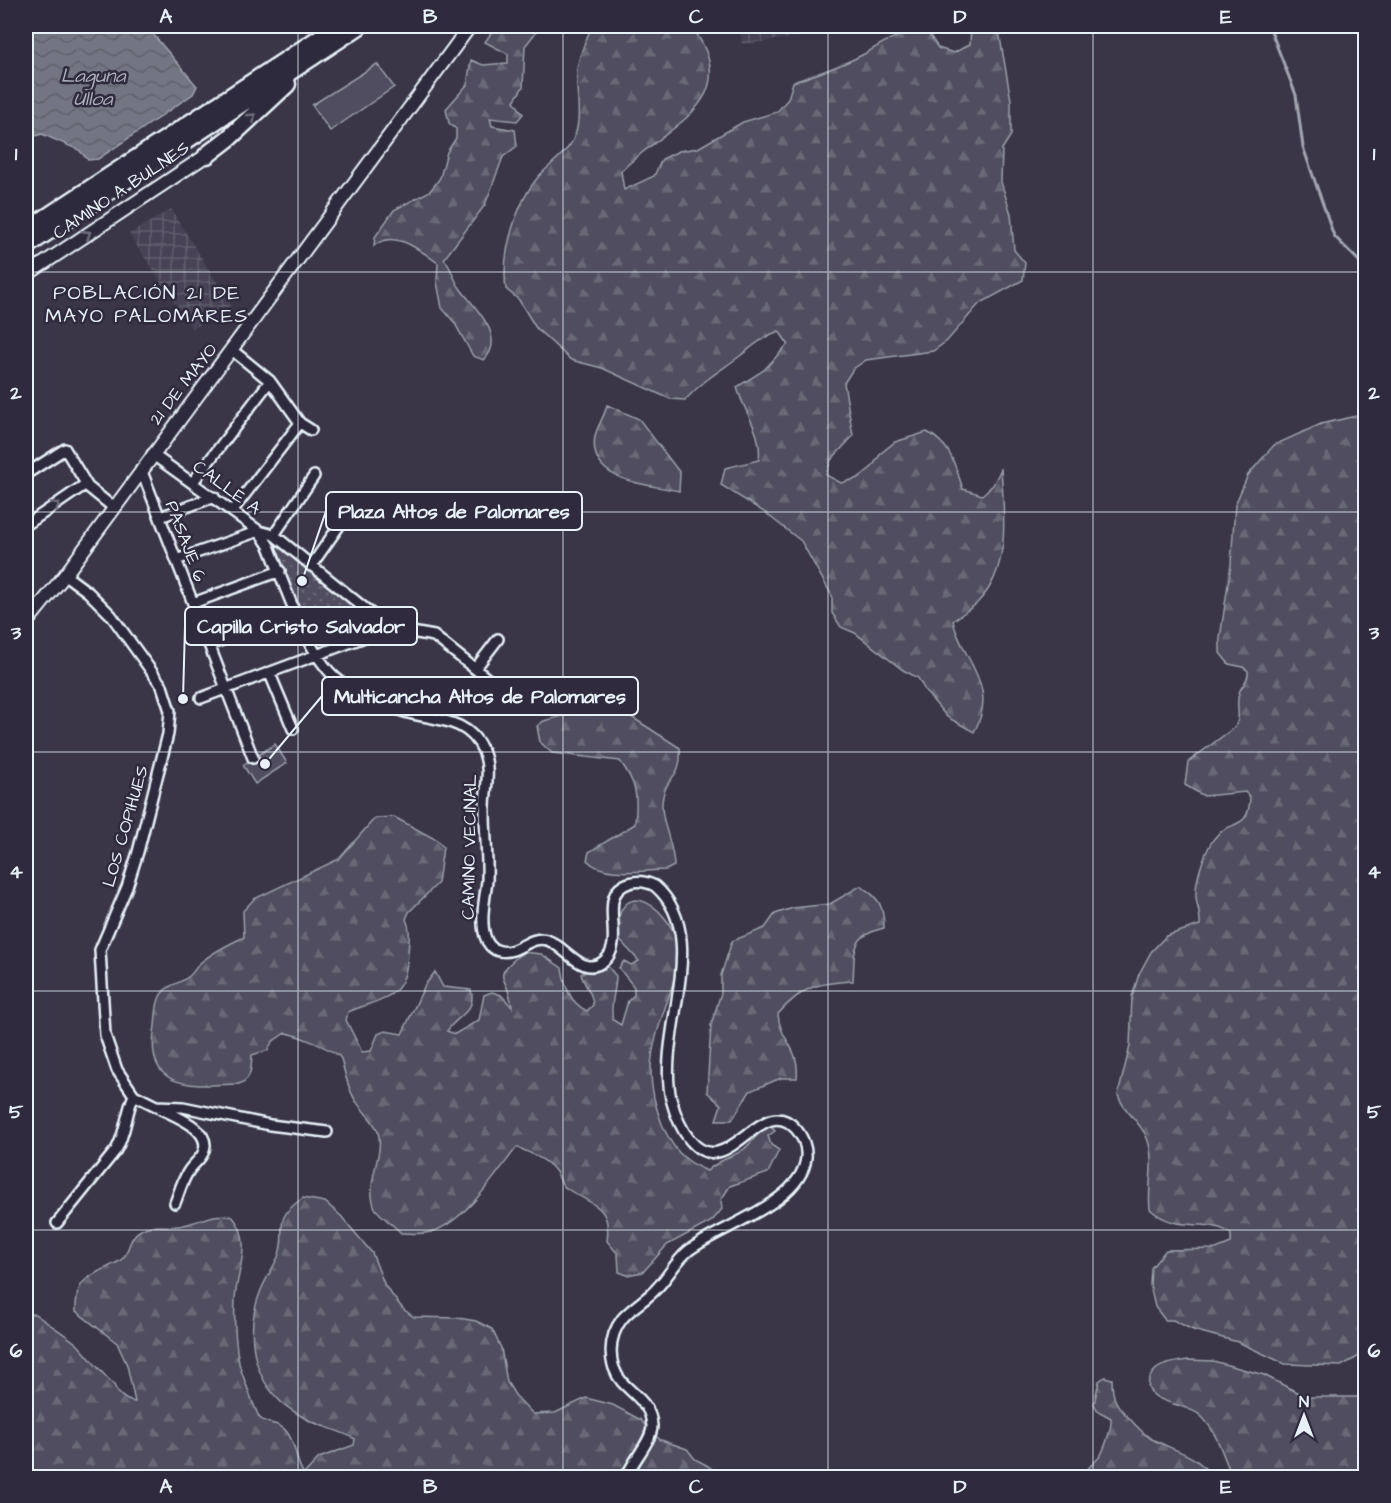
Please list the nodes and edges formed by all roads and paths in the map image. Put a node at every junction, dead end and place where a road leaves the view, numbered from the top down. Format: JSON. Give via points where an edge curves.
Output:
{"nodes":[{"id":1,"x":338,"y":26,"type":"edge"},
{"id":2,"x":359,"y":26,"type":"edge"},
{"id":3,"x":470,"y":26,"type":"edge"},
{"id":4,"x":319,"y":54,"type":"junction"},
{"id":5,"x":207,"y":155,"type":"joint"},
{"id":6,"x":26,"y":231,"type":"edge"},
{"id":7,"x":26,"y":246,"type":"edge"},
{"id":8,"x":26,"y":275,"type":"edge"},
{"id":9,"x":231,"y":350,"type":"junction"},
{"id":10,"x":270,"y":381,"type":"junction"},
{"id":11,"x":300,"y":423,"type":"junction"},
{"id":12,"x":310,"y":430,"type":"dead end"},
{"id":13,"x":152,"y":454,"type":"junction"},
{"id":14,"x":141,"y":470,"type":"junction"},
{"id":15,"x":26,"y":474,"type":"edge"},
{"id":16,"x":314,"y":476,"type":"dead end"},
{"id":17,"x":193,"y":482,"type":"junction"},
{"id":18,"x":86,"y":484,"type":"junction"},
{"id":19,"x":214,"y":497,"type":"junction"},
{"id":20,"x":114,"y":508,"type":"junction"},
{"id":21,"x":233,"y":510,"type":"junction"},
{"id":22,"x":160,"y":517,"type":"junction"},
{"id":23,"x":344,"y":519,"type":"dead end"},
{"id":24,"x":26,"y":525,"type":"edge"},
{"id":25,"x":260,"y":531,"type":"junction"},
{"id":26,"x":274,"y":535,"type":"junction"},
{"id":27,"x":176,"y":560,"type":"junction"},
{"id":28,"x":311,"y":566,"type":"junction"},
{"id":29,"x":280,"y":571,"type":"junction"},
{"id":30,"x":65,"y":575,"type":"junction"},
{"id":31,"x":193,"y":603,"type":"junction"},
{"id":32,"x":297,"y":613,"type":"junction"},
{"id":33,"x":26,"y":623,"type":"edge"},
{"id":34,"x":389,"y":628,"type":"junction"},
{"id":35,"x":498,"y":639,"type":"dead end"},
{"id":36,"x":209,"y":645,"type":"junction"},
{"id":37,"x":317,"y":655,"type":"junction"},
{"id":38,"x":475,"y":669,"type":"junction"},
{"id":39,"x":270,"y":674,"type":"junction"},
{"id":40,"x":499,"y":688,"type":"dead end"},
{"id":41,"x":226,"y":689,"type":"junction"},
{"id":42,"x":201,"y":699,"type":"dead end"},
{"id":43,"x":293,"y":729,"type":"dead end"},
{"id":44,"x":253,"y":758,"type":"dead end"},
{"id":45,"x":134,"y":1095,"type":"junction"},
{"id":46,"x":156,"y":1106,"type":"junction"},
{"id":47,"x":327,"y":1132,"type":"dead end"},
{"id":48,"x":175,"y":1203,"type":"dead end"},
{"id":49,"x":57,"y":1223,"type":"dead end"},
{"id":50,"x":626,"y":1478,"type":"edge"}],
"edges":[{"from":1,"to":6,"type":"highway"},
{"from":2,"to":4,"type":"highway"},
{"from":3,"to":9,"type":"street","name":"21 DE MAYO"},
{"from":5,"to":4,"type":"highway","one_way":true},
{"from":4,"to":7,"type":"highway"},
{"from":8,"to":5,"type":"street","name":"CAMINO A BULNES","one_way":true},
{"from":9,"to":10,"type":"street"},
{"from":9,"to":13,"type":"street","name":"21 DE MAYO"},
{"from":10,"to":11,"type":"street"},
{"from":10,"to":17,"type":"street"},
{"from":11,"to":12,"type":"street"},
{"from":11,"to":21,"type":"street"},
{"from":13,"to":14,"type":"street","name":"21 DE MAYO"},
{"from":13,"to":17,"type":"street","name":"CALLE A"},
{"from":14,"to":20,"type":"street","name":"21 DE MAYO"},
{"from":14,"to":22,"type":"street","name":"PASAJE 6"},
{"from":15,"to":18,"type":"street","via":[[65,448]]},
{"from":16,"to":26,"type":"street"},
{"from":17,"to":19,"type":"street","name":"CALLE A"},
{"from":18,"to":20,"type":"street"},
{"from":24,"to":18,"type":"street","one_way":true},
{"from":19,"to":21,"type":"street","name":"CALLE A"},
{"from":19,"to":22,"type":"street"},
{"from":20,"to":30,"type":"street","name":"21 DE MAYO"},
{"from":21,"to":25,"type":"street","name":"CALLE A"},
{"from":22,"to":27,"type":"street","name":"PASAJE 6"},
{"from":23,"to":28,"type":"street"},
{"from":25,"to":26,"type":"street"},
{"from":25,"to":27,"type":"street"},
{"from":25,"to":29,"type":"street","name":"CALLE A"},
{"from":26,"to":28,"type":"street"},
{"from":27,"to":31,"type":"street","name":"PASAJE 6"},
{"from":28,"to":34,"type":"street"},
{"from":29,"to":31,"type":"street"},
{"from":29,"to":32,"type":"street","name":"CALLE A"},
{"from":30,"to":33,"type":"street","name":"21 DE MAYO"},
{"from":30,"to":45,"type":"street","name":"LOS COPIHUES","via":[[111,615],[158,680],[169,705],[168,734],[138,852],[100,950],[105,1035],[117,1070]]},
{"from":31,"to":36,"type":"street","name":"PASAJE 6"},
{"from":32,"to":36,"type":"street"},
{"from":32,"to":37,"type":"street","name":"CALLE A"},
{"from":34,"to":37,"type":"street"},
{"from":34,"to":38,"type":"street","via":[[434,636]]},
{"from":35,"to":38,"type":"street"},
{"from":36,"to":41,"type":"street","name":"PASAJE 6"},
{"from":37,"to":39,"type":"street"},
{"from":37,"to":50,"type":"street","name":"CAMINO VECINAL","via":[[342,682],[403,711],[456,723],[480,745],[487,776],[483,927],[492,947],[509,951],[544,939],[578,963],[597,964],[606,960],[610,952],[616,892],[636,882],[655,886],[674,912],[683,943],[667,1071],[681,1127],[697,1148],[709,1152],[731,1147],[761,1123],[773,1120],[790,1124],[804,1144],[804,1167],[795,1184],[749,1218],[688,1251],[655,1291],[628,1312],[617,1327],[611,1351],[614,1367],[621,1381],[643,1402],[652,1424],[648,1440]]},
{"from":38,"to":40,"type":"street"},
{"from":39,"to":41,"type":"street"},
{"from":39,"to":43,"type":"street"},
{"from":41,"to":42,"type":"street"},
{"from":41,"to":44,"type":"street","name":"PASAJE 6"},
{"from":45,"to":46,"type":"street","name":"LOS COPIHUES"},
{"from":45,"to":49,"type":"street","via":[[122,1141]]},
{"from":46,"to":47,"type":"street","name":"LOS COPIHUES","via":[[183,1107]]},
{"from":46,"to":48,"type":"street","via":[[192,1125],[205,1146],[187,1173]]}]}
